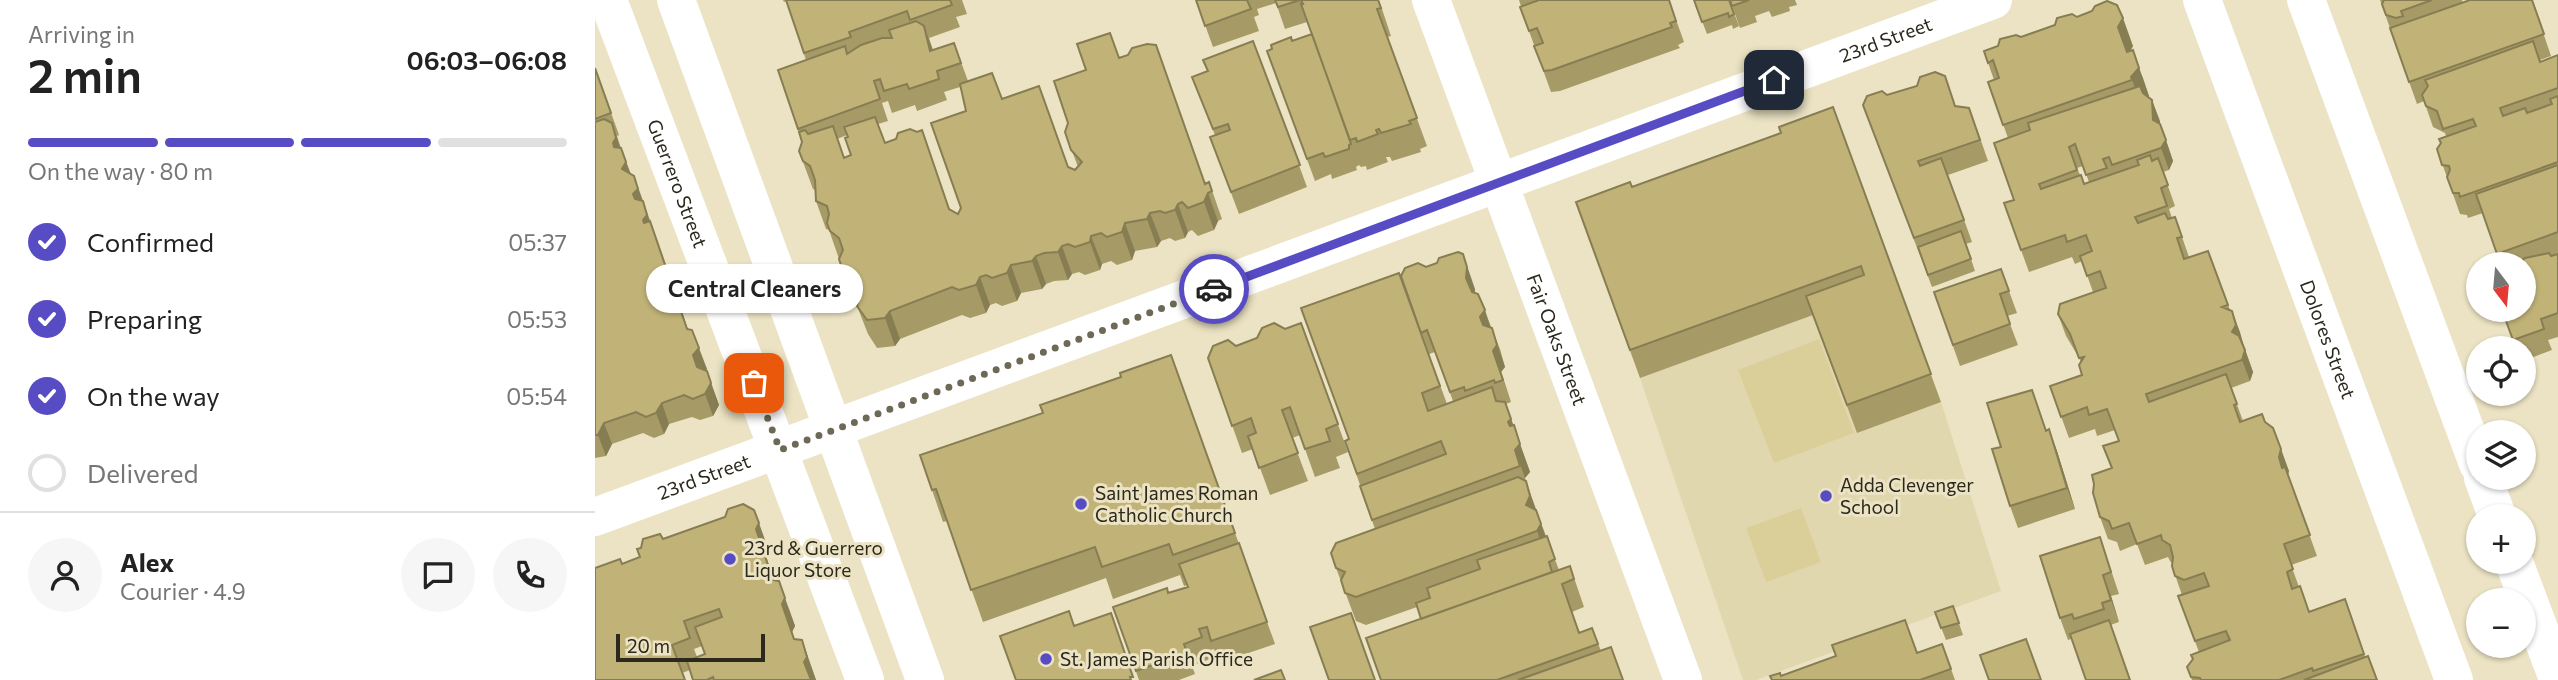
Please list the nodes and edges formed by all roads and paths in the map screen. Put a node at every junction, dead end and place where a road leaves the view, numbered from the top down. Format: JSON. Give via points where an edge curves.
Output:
{"nodes":[{"id":1,"x":608,"y":0,"type":"edge"},
{"id":2,"x":675,"y":0,"type":"edge"},
{"id":3,"x":1431,"y":0,"type":"edge"},
{"id":4,"x":1993,"y":0,"type":"edge"},
{"id":5,"x":2202,"y":0,"type":"edge"},
{"id":6,"x":2306,"y":0,"type":"edge"},
{"id":7,"x":1500,"y":183,"type":"junction"},
{"id":8,"x":832,"y":431,"type":"junction"},
{"id":9,"x":2466,"y":432,"type":"edge"},
{"id":10,"x":780,"y":450,"type":"junction"},
{"id":11,"x":595,"y":517,"type":"edge"},
{"id":12,"x":2518,"y":574,"type":"edge"},
{"id":13,"x":866,"y":680,"type":"edge"},
{"id":14,"x":925,"y":680,"type":"edge"},
{"id":15,"x":1683,"y":680,"type":"edge"},
{"id":16,"x":2454,"y":680,"type":"edge"},
{"id":17,"x":2558,"y":680,"type":"edge"}],
"edges":[{"from":1,"to":10,"type":"main road","name":"Guerrero Street"},
{"from":2,"to":8,"type":"main road"},
{"from":3,"to":7,"type":"main road","name":"Fair Oaks Street"},
{"from":4,"to":7,"type":"main road","name":"23rd Street"},
{"from":5,"to":16,"type":"main road","name":"Dolores Street"},
{"from":6,"to":9,"type":"main road"},
{"from":7,"to":8,"type":"main road","name":"23rd Street"},
{"from":7,"to":15,"type":"main road","name":"Fair Oaks Street"},
{"from":8,"to":10,"type":"main road","name":"23rd Street"},
{"from":8,"to":14,"type":"main road"},
{"from":10,"to":11,"type":"main road","name":"23rd Street"},
{"from":10,"to":13,"type":"main road","name":"Guerrero Street"},
{"from":12,"to":17,"type":"main road"}]}
